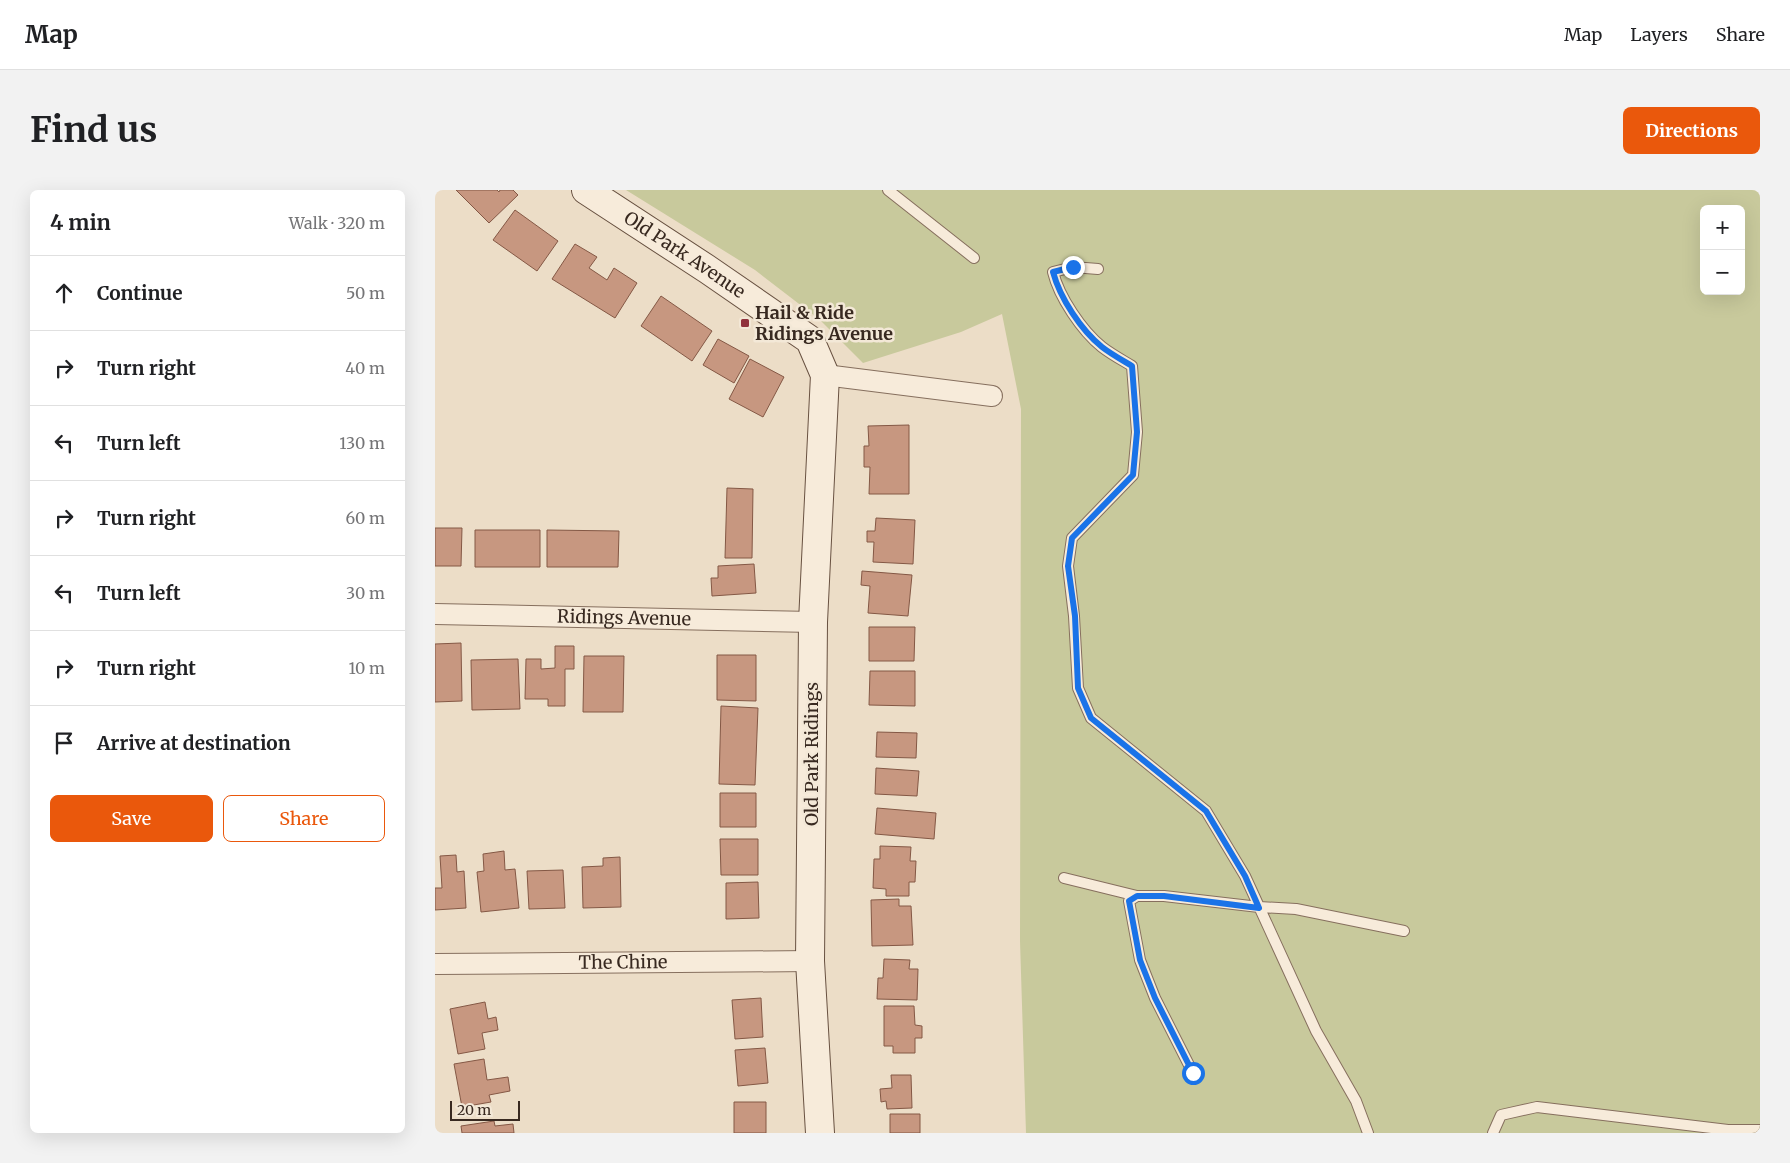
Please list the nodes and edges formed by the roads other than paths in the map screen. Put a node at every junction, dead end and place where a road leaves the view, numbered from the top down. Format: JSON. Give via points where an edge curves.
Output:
{"nodes":[{"id":1,"x":586,"y":190,"type":"edge"},
{"id":2,"x":888,"y":190,"type":"edge"},
{"id":3,"x":974,"y":258,"type":"dead end"},
{"id":4,"x":1098,"y":269,"type":"dead end"},
{"id":5,"x":825,"y":375,"type":"junction"},
{"id":6,"x":992,"y":396,"type":"dead end"},
{"id":7,"x":435,"y":614,"type":"edge"},
{"id":8,"x":813,"y":622,"type":"junction"},
{"id":9,"x":1065,"y":878,"type":"dead end"},
{"id":10,"x":1137,"y":896,"type":"junction"},
{"id":11,"x":1259,"y":908,"type":"junction"},
{"id":12,"x":1404,"y":932,"type":"dead end"},
{"id":13,"x":810,"y":962,"type":"junction"},
{"id":14,"x":435,"y":964,"type":"edge"},
{"id":15,"x":1193,"y":1073,"type":"dead end"},
{"id":16,"x":1760,"y":1130,"type":"edge"},
{"id":17,"x":1726,"y":1132,"type":"edge"},
{"id":18,"x":820,"y":1133,"type":"edge"},
{"id":19,"x":1368,"y":1133,"type":"edge"},
{"id":20,"x":1493,"y":1133,"type":"edge"}],
"edges":[{"from":1,"to":5,"type":"street","name":"Old Park Avenue","via":[[810,340]]},
{"from":2,"to":3,"type":"lane"},
{"from":4,"to":11,"type":"lane","via":[[1073,267],[1053,272],[1075,318],[1101,346],[1132,366],[1137,432],[1133,475],[1072,538],[1068,566],[1075,616],[1078,688],[1091,718],[1206,811],[1245,876]]},
{"from":5,"to":6,"type":"street"},
{"from":5,"to":8,"type":"street","name":"Old Park Ridings"},
{"from":7,"to":8,"type":"street","name":"Ridings Avenue"},
{"from":8,"to":13,"type":"street","name":"Old Park Ridings"},
{"from":9,"to":10,"type":"lane"},
{"from":10,"to":11,"type":"lane","via":[[1189,898]]},
{"from":10,"to":15,"type":"lane","via":[[1129,901],[1140,960],[1155,998]]},
{"from":11,"to":12,"type":"lane","via":[[1296,909]]},
{"from":11,"to":19,"type":"lane","via":[[1316,1030],[1356,1101]]},
{"from":13,"to":14,"type":"street","name":"The Chine"},
{"from":13,"to":18,"type":"street","name":"Old Park Ridings"},
{"from":16,"to":17,"type":"lane"},
{"from":17,"to":20,"type":"lane","via":[[1537,1107],[1501,1115]]}]}
